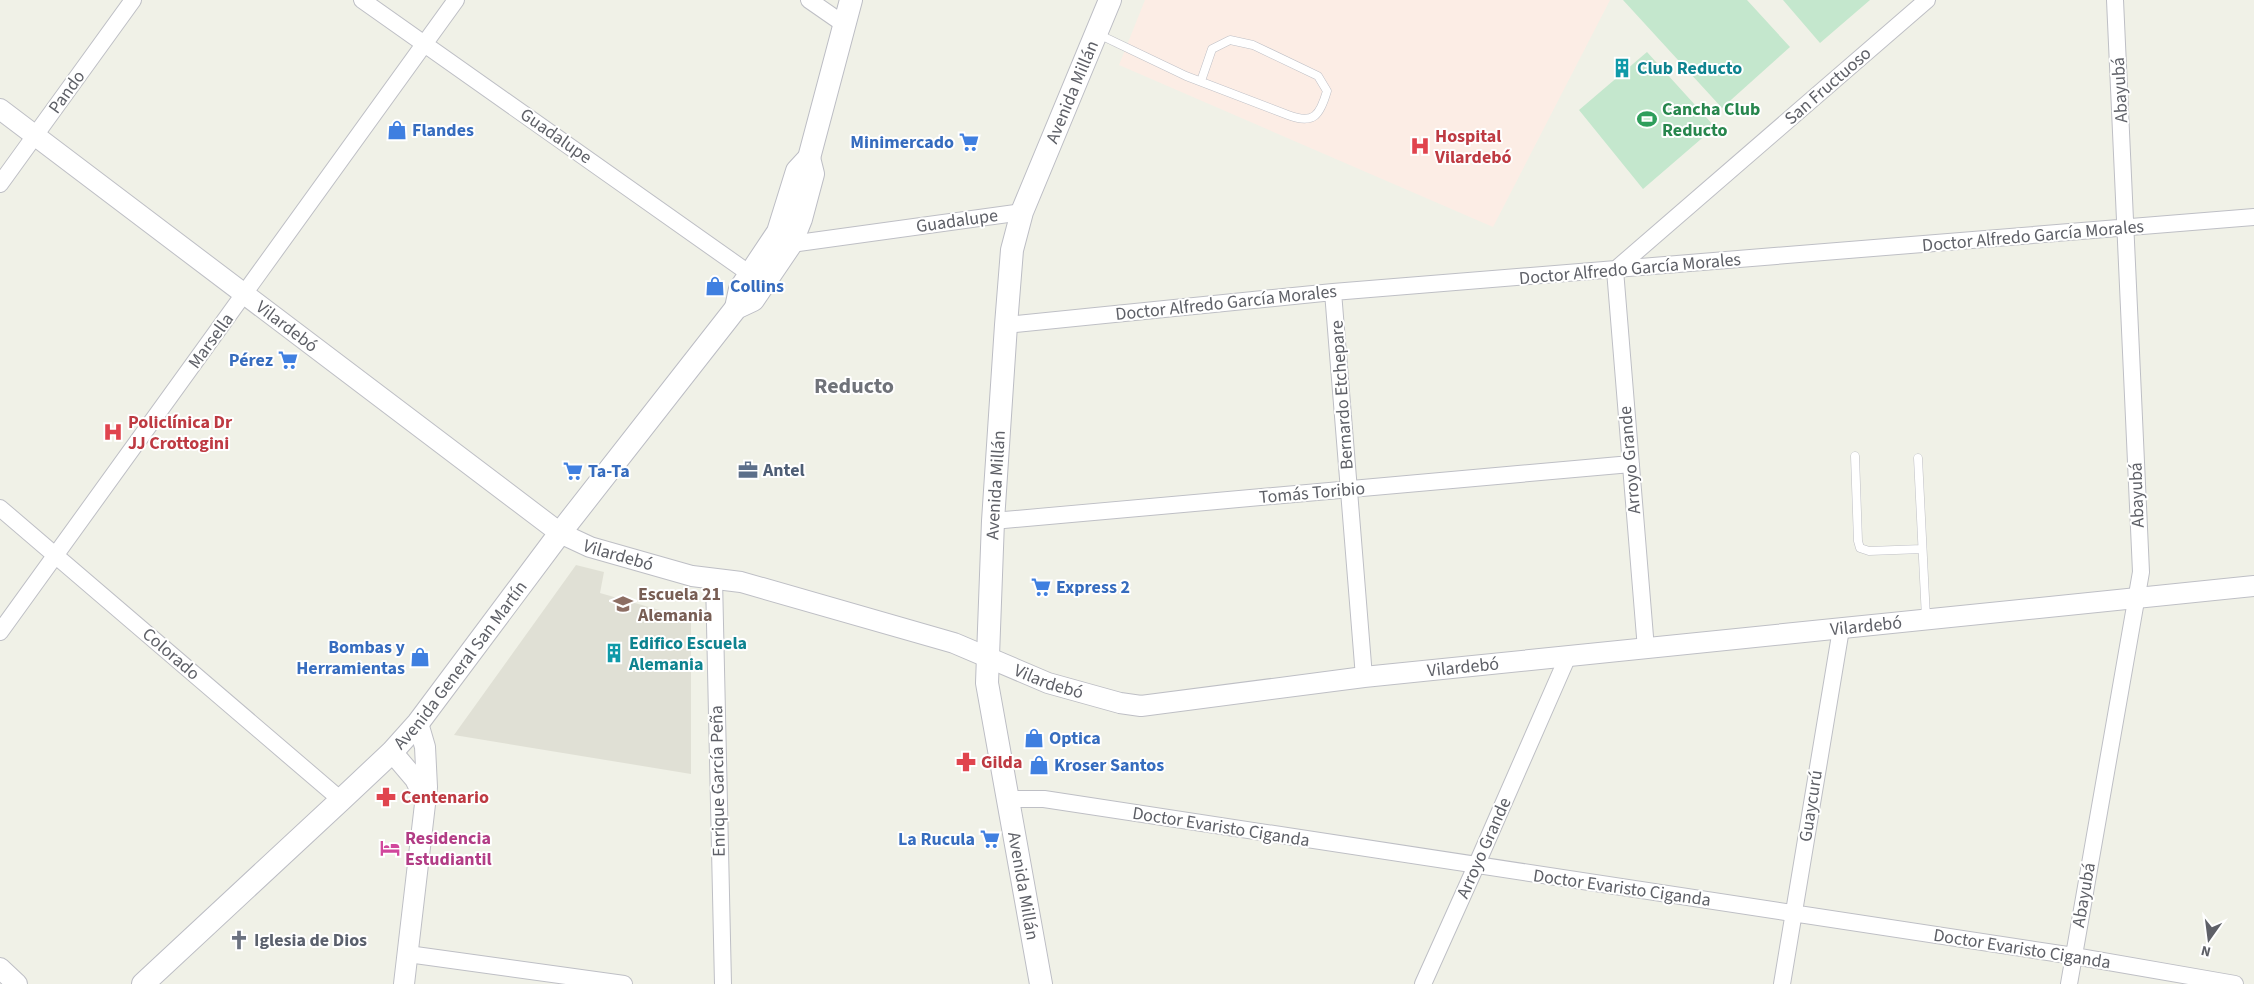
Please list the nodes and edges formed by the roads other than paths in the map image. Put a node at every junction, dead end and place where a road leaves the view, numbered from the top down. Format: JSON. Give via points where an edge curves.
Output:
{"nodes":[{"id":1,"x":133,"y":0,"type":"edge"},
{"id":2,"x":362,"y":0,"type":"edge"},
{"id":3,"x":456,"y":0,"type":"edge"},
{"id":4,"x":809,"y":0,"type":"edge"},
{"id":5,"x":851,"y":0,"type":"edge"},
{"id":6,"x":1110,"y":0,"type":"edge"},
{"id":7,"x":1927,"y":0,"type":"edge"},
{"id":8,"x":2115,"y":0,"type":"edge"},
{"id":9,"x":845,"y":25,"type":"junction"},
{"id":10,"x":1096,"y":34,"type":"junction"},
{"id":11,"x":425,"y":43,"type":"junction"},
{"id":12,"x":1201,"y":82,"type":"junction"},
{"id":13,"x":0,"y":108,"type":"edge"},
{"id":14,"x":35,"y":136,"type":"junction"},
{"id":15,"x":0,"y":184,"type":"edge"},
{"id":16,"x":1022,"y":212,"type":"junction"},
{"id":17,"x":2254,"y":217,"type":"edge"},
{"id":18,"x":2126,"y":228,"type":"junction"},
{"id":19,"x":785,"y":238,"type":"junction"},
{"id":20,"x":1615,"y":270,"type":"junction"},
{"id":21,"x":750,"y":274,"type":"junction"},
{"id":22,"x":1334,"y":292,"type":"junction"},
{"id":23,"x":246,"y":293,"type":"junction"},
{"id":24,"x":736,"y":308,"type":"junction"},
{"id":25,"x":1006,"y":324,"type":"junction"},
{"id":26,"x":1855,"y":456,"type":"dead end"},
{"id":27,"x":1918,"y":458,"type":"dead end"},
{"id":28,"x":1631,"y":464,"type":"junction"},
{"id":29,"x":1349,"y":490,"type":"junction"},
{"id":30,"x":0,"y":508,"type":"edge"},
{"id":31,"x":993,"y":521,"type":"junction"},
{"id":32,"x":560,"y":533,"type":"junction"},
{"id":33,"x":1922,"y":548,"type":"junction"},
{"id":34,"x":56,"y":557,"type":"junction"},
{"id":35,"x":714,"y":579,"type":"junction"},
{"id":36,"x":2254,"y":586,"type":"edge"},
{"id":37,"x":2137,"y":598,"type":"junction"},
{"id":38,"x":1926,"y":620,"type":"junction"},
{"id":39,"x":1840,"y":629,"type":"junction"},
{"id":40,"x":0,"y":632,"type":"edge"},
{"id":41,"x":1646,"y":649,"type":"junction"},
{"id":42,"x":1568,"y":656,"type":"junction"},
{"id":43,"x":987,"y":658,"type":"junction"},
{"id":44,"x":1364,"y":677,"type":"junction"},
{"id":45,"x":418,"y":723,"type":"junction"},
{"id":46,"x":392,"y":752,"type":"junction"},
{"id":47,"x":425,"y":799,"type":"junction"},
{"id":48,"x":1008,"y":799,"type":"junction"},
{"id":49,"x":342,"y":800,"type":"junction"},
{"id":50,"x":1476,"y":866,"type":"junction"},
{"id":51,"x":1794,"y":913,"type":"junction"},
{"id":52,"x":408,"y":954,"type":"junction"},
{"id":53,"x":2074,"y":956,"type":"junction"},
{"id":54,"x":0,"y":968,"type":"edge"},
{"id":55,"x":17,"y":984,"type":"edge"},
{"id":56,"x":143,"y":984,"type":"edge"},
{"id":57,"x":404,"y":984,"type":"edge"},
{"id":58,"x":624,"y":984,"type":"edge"},
{"id":59,"x":723,"y":984,"type":"edge"},
{"id":60,"x":1041,"y":984,"type":"edge"},
{"id":61,"x":1423,"y":984,"type":"edge"},
{"id":62,"x":1782,"y":984,"type":"edge"},
{"id":63,"x":2069,"y":984,"type":"edge"},
{"id":64,"x":2235,"y":984,"type":"edge"}],
"edges":[{"from":1,"to":14,"type":"street","name":"Pando"},
{"from":2,"to":11,"type":"street","name":"Guadalupe"},
{"from":3,"to":11,"type":"street","name":"Marsella"},
{"from":4,"to":9,"type":"street"},
{"from":5,"to":9,"type":"main road","name":"Avenida General San Martín"},
{"from":6,"to":10,"type":"main road","name":"Avenida Millán"},
{"from":7,"to":20,"type":"street","name":"San Fructuoso"},
{"from":8,"to":18,"type":"street","name":"Abayubá"},
{"from":9,"to":19,"type":"main road","name":"Avenida General San Martín","via":[[809,158],[813,174],[801,218]]},
{"from":10,"to":12,"type":"lane"},
{"from":10,"to":16,"type":"main road","name":"Avenida Millán"},
{"from":11,"to":21,"type":"street","name":"Guadalupe"},
{"from":11,"to":23,"type":"street","name":"Marsella"},
{"from":12,"to":12,"type":"lane","via":[[1300,120],[1312,118],[1322,110],[1327,91],[1318,76],[1253,45],[1230,40],[1212,49]]},
{"from":13,"to":14,"type":"street","name":"Vilardebó"},
{"from":14,"to":15,"type":"street","name":"Pando"},
{"from":14,"to":23,"type":"street","name":"Vilardebó"},
{"from":16,"to":19,"type":"street","name":"Guadalupe"},
{"from":16,"to":25,"type":"main road","name":"Avenida Millán","via":[[1012,250]]},
{"from":17,"to":18,"type":"street","name":"Doctor Alfredo García Morales"},
{"from":18,"to":20,"type":"street","name":"Doctor Alfredo García Morales"},
{"from":18,"to":37,"type":"street","name":"Abayubá","via":[[2141,572]]},
{"from":19,"to":21,"type":"main road","name":"Avenida General San Martín"},
{"from":19,"to":24,"type":"main road","name":"Avenida General San Martín","via":[[753,300]]},
{"from":20,"to":22,"type":"street","name":"Doctor Alfredo García Morales"},
{"from":20,"to":28,"type":"street","name":"Arroyo Grande"},
{"from":21,"to":24,"type":"main road","name":"Avenida General San Martín","via":[[740,289]]},
{"from":22,"to":25,"type":"street","name":"Doctor Alfredo García Morales"},
{"from":22,"to":29,"type":"street","name":"Bernardo Etchepare"},
{"from":23,"to":32,"type":"street","name":"Vilardebó"},
{"from":23,"to":34,"type":"street","name":"Marsella"},
{"from":24,"to":32,"type":"main road","name":"Avenida General San Martín"},
{"from":25,"to":31,"type":"main road","name":"Avenida Millán"},
{"from":26,"to":33,"type":"lane","via":[[1860,548],[1869,551]]},
{"from":27,"to":33,"type":"lane"},
{"from":28,"to":29,"type":"street","name":"Tomás Toribio"},
{"from":28,"to":41,"type":"street","name":"Arroyo Grande"},
{"from":29,"to":31,"type":"street","name":"Tomás Toribio"},
{"from":29,"to":44,"type":"street","name":"Bernardo Etchepare"},
{"from":30,"to":34,"type":"street","name":"Colorado"},
{"from":31,"to":43,"type":"main road","name":"Avenida Millán"},
{"from":32,"to":35,"type":"street","name":"Vilardebó","via":[[590,547],[692,576]]},
{"from":32,"to":45,"type":"main road","name":"Avenida General San Martín"},
{"from":33,"to":38,"type":"lane"},
{"from":34,"to":40,"type":"street","name":"Marsella"},
{"from":34,"to":49,"type":"street","name":"Colorado"},
{"from":35,"to":43,"type":"street","name":"Vilardebó","via":[[741,582],[954,643]]},
{"from":35,"to":59,"type":"street","name":"Enrique García Peña"},
{"from":36,"to":37,"type":"street","name":"Vilardebó"},
{"from":37,"to":38,"type":"street","name":"Vilardebó"},
{"from":37,"to":53,"type":"street","name":"Abayubá"},
{"from":38,"to":39,"type":"street","name":"Vilardebó"},
{"from":39,"to":41,"type":"street","name":"Vilardebó"},
{"from":39,"to":51,"type":"street","name":"Guaycurú"},
{"from":41,"to":42,"type":"street","name":"Vilardebó"},
{"from":42,"to":44,"type":"street","name":"Vilardebó"},
{"from":42,"to":50,"type":"street","name":"Arroyo Grande"},
{"from":43,"to":44,"type":"street","name":"Vilardebó","via":[[1048,682],[1141,706]]},
{"from":43,"to":48,"type":"main road","name":"Avenida Millán","via":[[987,683]]},
{"from":45,"to":46,"type":"main road","name":"Avenida General San Martín"},
{"from":45,"to":47,"type":"street","via":[[425,746]]},
{"from":46,"to":47,"type":"street","via":[[415,779]]},
{"from":46,"to":49,"type":"main road","name":"Avenida General San Martín"},
{"from":47,"to":52,"type":"street"},
{"from":48,"to":50,"type":"street","name":"Doctor Evaristo Ciganda","via":[[1044,799]]},
{"from":48,"to":60,"type":"main road","name":"Avenida Millán"},
{"from":49,"to":56,"type":"main road","name":"Avenida General San Martín"},
{"from":50,"to":51,"type":"street","name":"Doctor Evaristo Ciganda"},
{"from":50,"to":61,"type":"street","name":"Arroyo Grande"},
{"from":51,"to":53,"type":"street","name":"Doctor Evaristo Ciganda"},
{"from":51,"to":62,"type":"street","name":"Guaycurú"},
{"from":52,"to":57,"type":"street"},
{"from":52,"to":58,"type":"street"},
{"from":53,"to":63,"type":"street","name":"Abayubá"},
{"from":53,"to":64,"type":"street","name":"Doctor Evaristo Ciganda"},
{"from":54,"to":55,"type":"street"}]}
